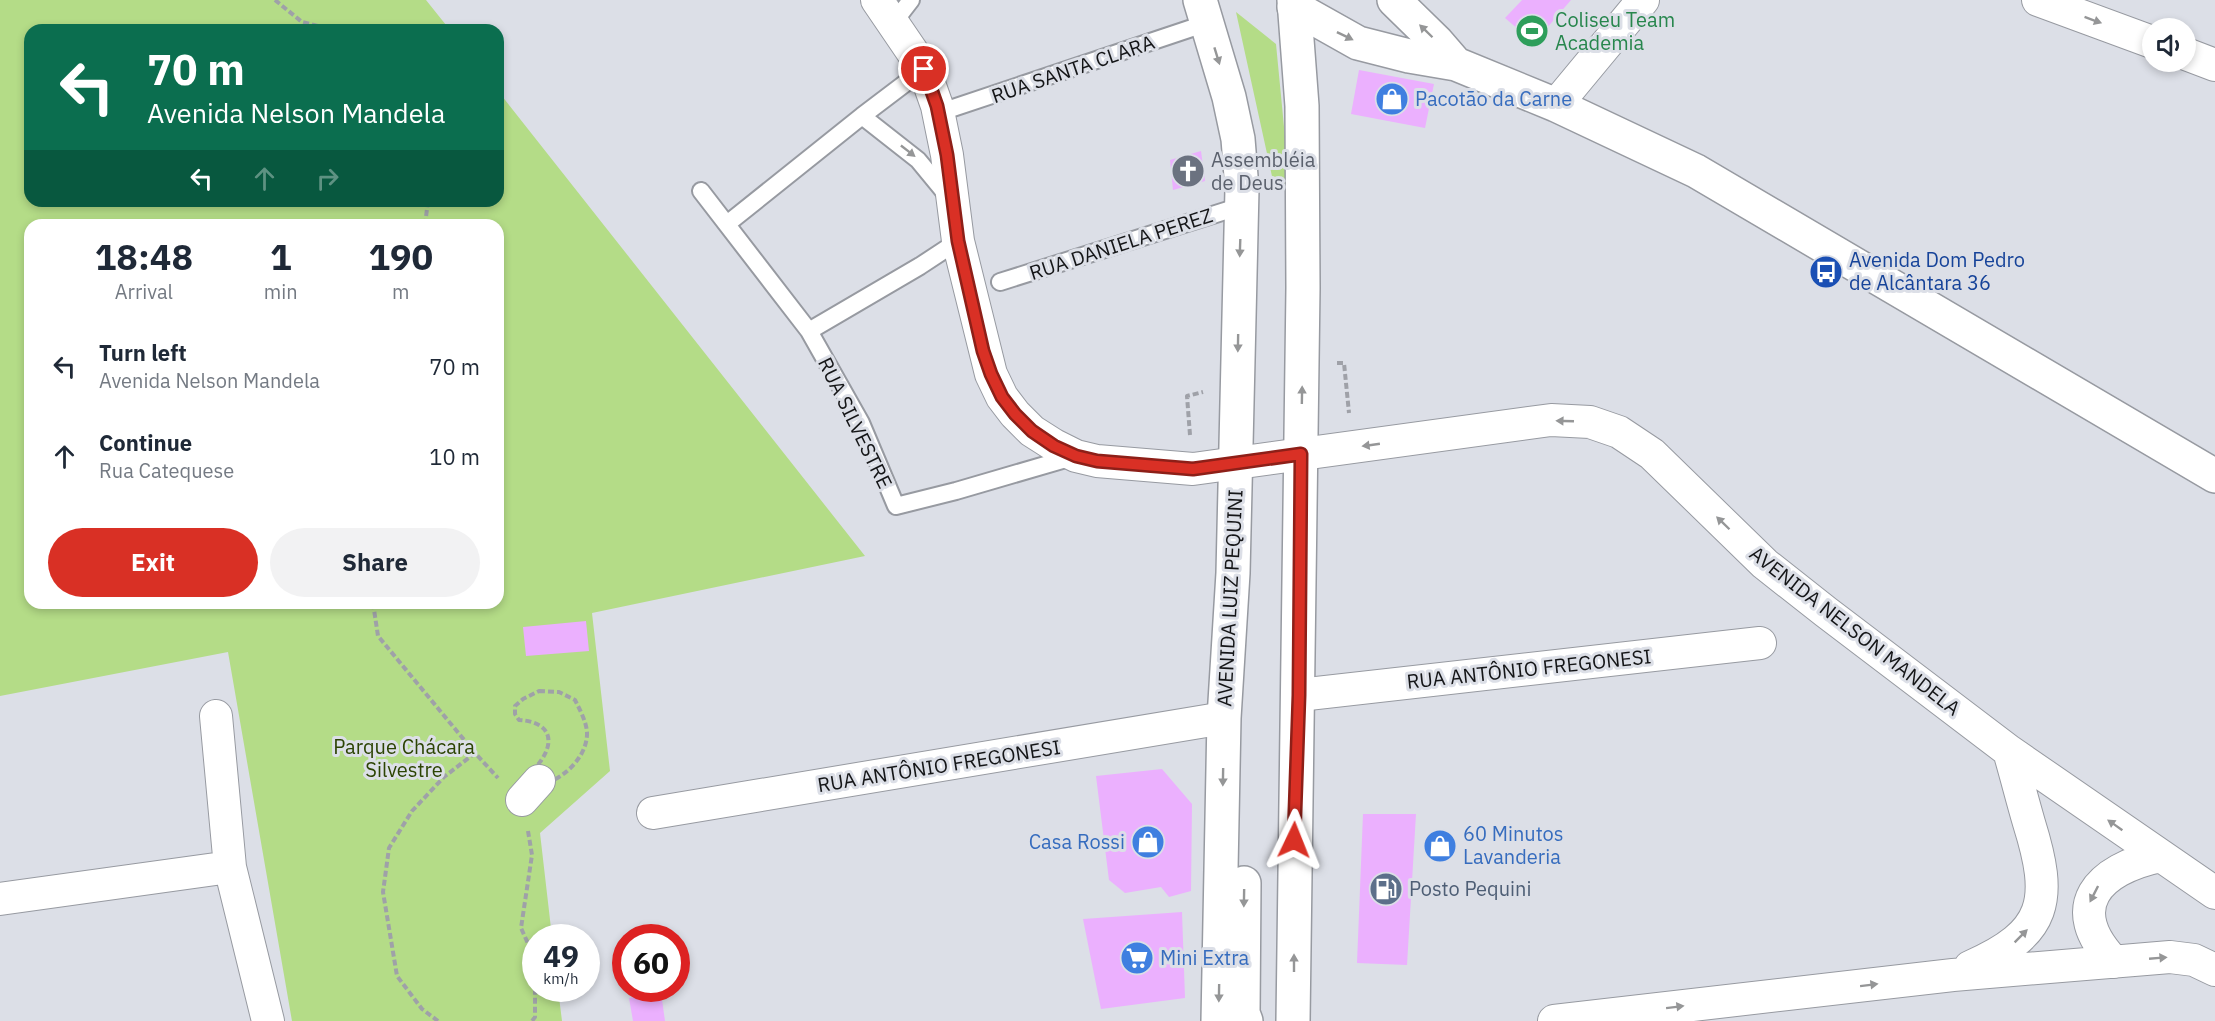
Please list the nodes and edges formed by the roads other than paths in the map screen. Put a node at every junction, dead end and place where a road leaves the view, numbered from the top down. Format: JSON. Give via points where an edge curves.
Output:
{"nodes":[{"id":1,"x":1394,"y":0,"type":"edge"},
{"id":2,"x":1642,"y":0,"type":"edge"},
{"id":3,"x":2038,"y":0,"type":"edge"},
{"id":4,"x":1291,"y":2,"type":"edge"},
{"id":5,"x":894,"y":7,"type":"edge"},
{"id":6,"x":1204,"y":12,"type":"edge"},
{"id":7,"x":2142,"y":38,"type":"edge"},
{"id":8,"x":2196,"y":58,"type":"edge"},
{"id":9,"x":1456,"y":64,"type":"junction"},
{"id":10,"x":2215,"y":65,"type":"edge"},
{"id":11,"x":924,"y":69,"type":"junction"},
{"id":12,"x":1556,"y":105,"type":"junction"},
{"id":13,"x":938,"y":113,"type":"junction"},
{"id":14,"x":862,"y":116,"type":"junction"},
{"id":15,"x":701,"y":191,"type":"dead end"},
{"id":16,"x":1241,"y":206,"type":"junction"},
{"id":17,"x":955,"y":209,"type":"junction"},
{"id":18,"x":727,"y":224,"type":"junction"},
{"id":19,"x":958,"y":241,"type":"junction"},
{"id":20,"x":1000,"y":282,"type":"dead end"},
{"id":21,"x":809,"y":331,"type":"junction"},
{"id":22,"x":1301,"y":454,"type":"junction"},
{"id":23,"x":1076,"y":456,"type":"junction"},
{"id":24,"x":1236,"y":464,"type":"junction"},
{"id":25,"x":2215,"y":476,"type":"edge"},
{"id":26,"x":1760,"y":643,"type":"dead end"},
{"id":27,"x":1299,"y":695,"type":"junction"},
{"id":28,"x":216,"y":716,"type":"dead end"},
{"id":29,"x":1224,"y":718,"type":"junction"},
{"id":30,"x":2009,"y":751,"type":"junction"},
{"id":31,"x":653,"y":813,"type":"dead end"},
{"id":32,"x":2160,"y":856,"type":"junction"},
{"id":33,"x":230,"y":867,"type":"junction"},
{"id":34,"x":2215,"y":893,"type":"edge"},
{"id":35,"x":0,"y":899,"type":"edge"},
{"id":36,"x":2114,"y":962,"type":"junction"},
{"id":37,"x":2205,"y":965,"type":"edge"},
{"id":38,"x":1953,"y":975,"type":"junction"},
{"id":39,"x":268,"y":1021,"type":"edge"},
{"id":40,"x":1218,"y":1021,"type":"edge"},
{"id":41,"x":1246,"y":1021,"type":"edge"},
{"id":42,"x":1293,"y":1021,"type":"edge"},
{"id":43,"x":1554,"y":1021,"type":"edge"}],
"edges":[{"from":9,"to":1,"type":"main road","one_way":true},
{"from":2,"to":12,"type":"street"},
{"from":3,"to":7,"type":"street","one_way":true},
{"from":4,"to":9,"type":"main road","one_way":true,"via":[[1358,43]]},
{"from":22,"to":4,"type":"main road","one_way":true,"via":[[1302,106]]},
{"from":5,"to":11,"type":"street","name":"AVENIDA NELSON MANDELA"},
{"from":6,"to":13,"type":"lane","name":"RUA SANTA CLARA"},
{"from":6,"to":16,"type":"main road","name":"AVENIDA LUIZ PEQUINI","one_way":true,"via":[[1238,139]]},
{"from":8,"to":10,"type":"street"},
{"from":9,"to":12,"type":"main road"},
{"from":11,"to":13,"type":"street","name":"AVENIDA NELSON MANDELA"},
{"from":11,"to":14,"type":"lane"},
{"from":12,"to":25,"type":"main road","via":[[1696,171]]},
{"from":13,"to":17,"type":"street","name":"AVENIDA NELSON MANDELA"},
{"from":14,"to":17,"type":"lane","one_way":true,"via":[[918,160],[942,186]]},
{"from":14,"to":18,"type":"lane"},
{"from":15,"to":18,"type":"lane","name":"RUA SILVESTRE"},
{"from":16,"to":20,"type":"lane","name":"RUA DANIELA PEREZ"},
{"from":16,"to":24,"type":"main road","name":"AVENIDA LUIZ PEQUINI","one_way":true},
{"from":17,"to":19,"type":"street","name":"AVENIDA NELSON MANDELA"},
{"from":18,"to":21,"type":"lane","name":"RUA SILVESTRE"},
{"from":19,"to":21,"type":"lane"},
{"from":19,"to":23,"type":"street","name":"AVENIDA NELSON MANDELA","via":[[983,351],[1002,397],[1032,431]]},
{"from":21,"to":23,"type":"lane","name":"RUA SILVESTRE","via":[[861,423],[896,506]]},
{"from":22,"to":24,"type":"street","name":"AVENIDA NELSON MANDELA"},
{"from":22,"to":27,"type":"main road"},
{"from":30,"to":22,"type":"street","name":"AVENIDA NELSON MANDELA","one_way":true,"via":[[1765,564],[1652,454],[1619,432],[1590,422],[1551,420]]},
{"from":23,"to":24,"type":"street","name":"AVENIDA NELSON MANDELA","via":[[1193,469]]},
{"from":24,"to":29,"type":"main road","name":"AVENIDA LUIZ PEQUINI"},
{"from":26,"to":27,"type":"street","name":"RUA ANTÔNIO FREGONESI"},
{"from":42,"to":27,"type":"main road","one_way":true},
{"from":28,"to":33,"type":"street"},
{"from":29,"to":31,"type":"street","name":"RUA ANTÔNIO FREGONESI"},
{"from":29,"to":40,"type":"main road","name":"AVENIDA LUIZ PEQUINI","one_way":true},
{"from":29,"to":41,"type":"main road","one_way":true,"via":[[1246,763]]},
{"from":32,"to":30,"type":"street","name":"AVENIDA NELSON MANDELA","one_way":true},
{"from":38,"to":30,"type":"street","one_way":true,"via":[[2010,946],[2029,928],[2040,908],[2042,870]]},
{"from":32,"to":34,"type":"street","name":"AVENIDA NELSON MANDELA"},
{"from":32,"to":36,"type":"street","one_way":true,"via":[[2124,866],[2092,895],[2088,910],[2093,932]]},
{"from":33,"to":35,"type":"street"},
{"from":33,"to":39,"type":"street"},
{"from":36,"to":37,"type":"street","one_way":true,"via":[[2175,957]]},
{"from":36,"to":38,"type":"street"},
{"from":43,"to":38,"type":"street","one_way":true}]}
